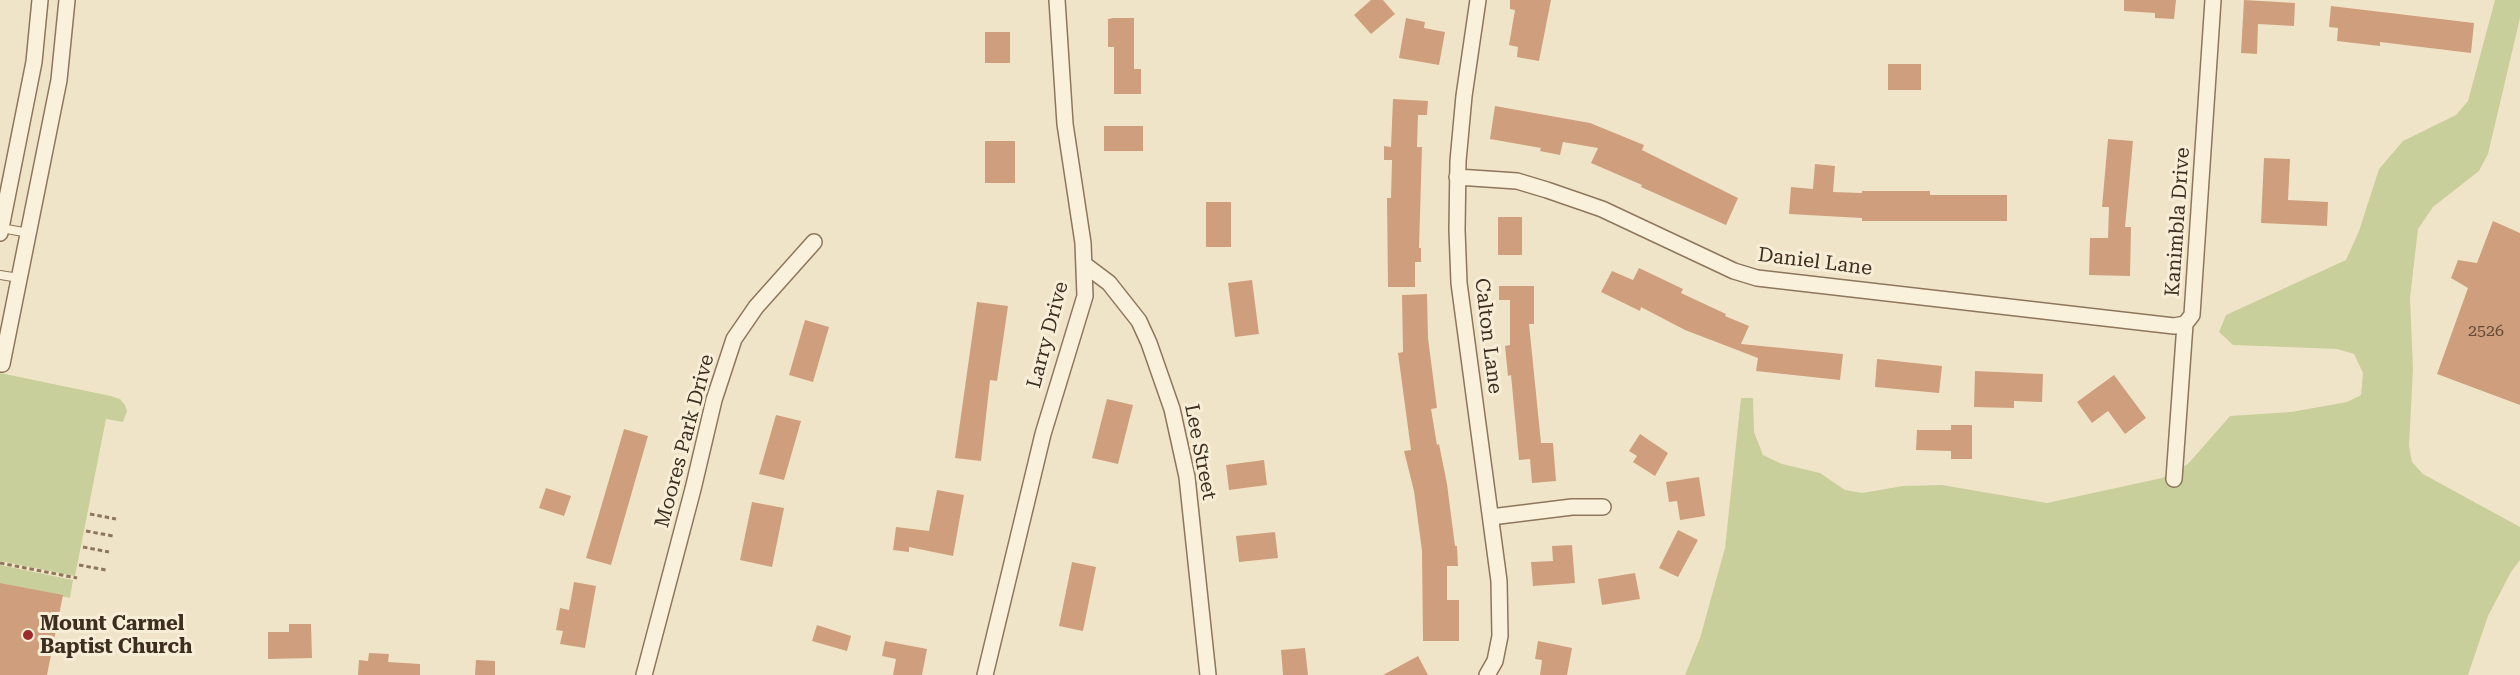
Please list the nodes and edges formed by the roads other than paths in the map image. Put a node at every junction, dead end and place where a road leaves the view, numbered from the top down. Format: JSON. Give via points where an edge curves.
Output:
{"nodes":[{"id":1,"x":40,"y":0,"type":"edge"},
{"id":2,"x":67,"y":0,"type":"edge"},
{"id":3,"x":1057,"y":0,"type":"edge"},
{"id":4,"x":1478,"y":0,"type":"edge"},
{"id":5,"x":2213,"y":0,"type":"edge"},
{"id":6,"x":1457,"y":177,"type":"junction"},
{"id":7,"x":0,"y":230,"type":"edge"},
{"id":8,"x":28,"y":233,"type":"junction"},
{"id":9,"x":814,"y":242,"type":"dead end"},
{"id":10,"x":1085,"y":265,"type":"junction"},
{"id":11,"x":0,"y":275,"type":"edge"},
{"id":12,"x":19,"y":278,"type":"junction"},
{"id":13,"x":2185,"y":324,"type":"junction"},
{"id":14,"x":1,"y":364,"type":"edge"},
{"id":15,"x":2174,"y":479,"type":"dead end"},
{"id":16,"x":1603,"y":507,"type":"dead end"},
{"id":17,"x":1491,"y":517,"type":"junction"},
{"id":18,"x":644,"y":675,"type":"edge"},
{"id":19,"x":985,"y":675,"type":"edge"},
{"id":20,"x":1208,"y":675,"type":"edge"},
{"id":21,"x":1487,"y":675,"type":"edge"}],
"edges":[{"from":1,"to":7,"type":"street","via":[[34,62]]},
{"from":2,"to":8,"type":"street","via":[[59,80]]},
{"from":3,"to":10,"type":"street","name":"Larry Drive","via":[[1065,124]]},
{"from":4,"to":6,"type":"street","name":"Calton Lane"},
{"from":5,"to":13,"type":"street","name":"Kanimbla Drive","via":[[2192,315]]},
{"from":6,"to":13,"type":"street","name":"Daniel Lane","via":[[1517,181],[1547,190],[1602,209],[1757,278],[2174,326]]},
{"from":6,"to":17,"type":"street","name":"Calton Lane","via":[[1459,284]]},
{"from":7,"to":8,"type":"lane"},
{"from":8,"to":12,"type":"street"},
{"from":9,"to":18,"type":"street","name":"Moores Park Drive","via":[[756,307],[734,339],[714,399]]},
{"from":10,"to":19,"type":"street","name":"Larry Drive","via":[[1085,296],[1043,434]]},
{"from":10,"to":20,"type":"street","name":"Lee Street","via":[[1109,283],[1139,321],[1172,409],[1187,477]]},
{"from":11,"to":12,"type":"lane"},
{"from":12,"to":14,"type":"street"},
{"from":13,"to":15,"type":"street","name":"Kanimbla Drive"},
{"from":16,"to":17,"type":"street"},
{"from":17,"to":21,"type":"street","name":"Calton Lane","via":[[1501,622],[1495,662]]}]}
